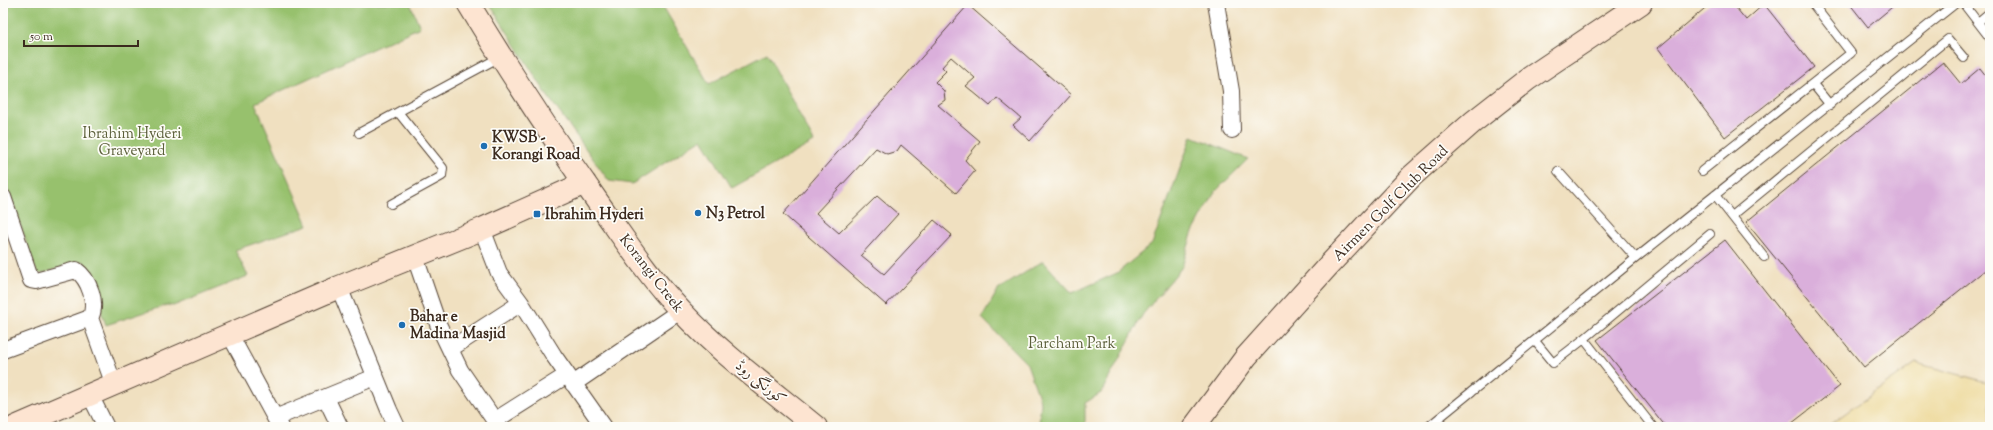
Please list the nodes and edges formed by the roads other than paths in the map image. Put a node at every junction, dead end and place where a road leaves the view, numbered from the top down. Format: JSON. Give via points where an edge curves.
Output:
{"nodes":[{"id":1,"x":468,"y":3,"type":"edge"},
{"id":2,"x":1216,"y":3,"type":"edge"},
{"id":3,"x":1618,"y":3,"type":"edge"},
{"id":4,"x":1641,"y":3,"type":"edge"},
{"id":5,"x":1812,"y":3,"type":"edge"},
{"id":6,"x":1956,"y":3,"type":"edge"},
{"id":7,"x":1963,"y":3,"type":"edge"},
{"id":8,"x":1990,"y":12,"type":"edge"},
{"id":9,"x":1978,"y":22,"type":"junction"},
{"id":10,"x":1990,"y":38,"type":"edge"},
{"id":11,"x":500,"y":57,"type":"junction"},
{"id":12,"x":1964,"y":58,"type":"dead end"},
{"id":13,"x":1813,"y":84,"type":"junction"},
{"id":14,"x":1830,"y":104,"type":"junction"},
{"id":15,"x":398,"y":112,"type":"junction"},
{"id":16,"x":1232,"y":130,"type":"dead end"},
{"id":17,"x":359,"y":133,"type":"dead end"},
{"id":18,"x":1558,"y":171,"type":"dead end"},
{"id":19,"x":1702,"y":171,"type":"dead end"},
{"id":20,"x":585,"y":183,"type":"junction"},
{"id":21,"x":1715,"y":195,"type":"junction"},
{"id":22,"x":3,"y":197,"type":"edge"},
{"id":23,"x":391,"y":204,"type":"dead end"},
{"id":24,"x":1732,"y":216,"type":"junction"},
{"id":25,"x":482,"y":229,"type":"junction"},
{"id":26,"x":1710,"y":234,"type":"dead end"},
{"id":27,"x":414,"y":257,"type":"junction"},
{"id":28,"x":1764,"y":257,"type":"dead end"},
{"id":29,"x":1636,"y":258,"type":"junction"},
{"id":30,"x":339,"y":287,"type":"junction"},
{"id":31,"x":521,"y":303,"type":"junction"},
{"id":32,"x":680,"y":311,"type":"junction"},
{"id":33,"x":90,"y":318,"type":"junction"},
{"id":34,"x":230,"y":335,"type":"junction"},
{"id":35,"x":1584,"y":339,"type":"junction"},
{"id":36,"x":1535,"y":341,"type":"junction"},
{"id":37,"x":450,"y":349,"type":"junction"},
{"id":38,"x":3,"y":350,"type":"edge"},
{"id":39,"x":726,"y":355,"type":"junction"},
{"id":40,"x":376,"y":377,"type":"junction"},
{"id":41,"x":570,"y":379,"type":"junction"},
{"id":42,"x":114,"y":385,"type":"junction"},
{"id":43,"x":90,"y":395,"type":"junction"},
{"id":44,"x":326,"y":398,"type":"junction"},
{"id":45,"x":277,"y":423,"type":"edge"},
{"id":46,"x":497,"y":424,"type":"edge"},
{"id":47,"x":15,"y":427,"type":"edge"},
{"id":48,"x":106,"y":427,"type":"edge"},
{"id":49,"x":340,"y":427,"type":"edge"},
{"id":50,"x":397,"y":427,"type":"edge"},
{"id":51,"x":604,"y":427,"type":"edge"},
{"id":52,"x":794,"y":427,"type":"edge"},
{"id":53,"x":816,"y":427,"type":"edge"},
{"id":54,"x":1181,"y":427,"type":"edge"},
{"id":55,"x":1194,"y":427,"type":"edge"},
{"id":56,"x":1428,"y":427,"type":"edge"},
{"id":57,"x":1653,"y":427,"type":"edge"}],
"edges":[{"from":1,"to":11,"type":"street","name":"Korangi Creek"},
{"from":2,"to":16,"type":"street","via":[[1231,91]]},
{"from":3,"to":54,"type":"street","name":"Airmen Golf Club Road","via":[[1523,68],[1465,114],[1405,168],[1239,348]]},
{"from":4,"to":55,"type":"street","name":"Airmen Golf Club Road","via":[[1528,78],[1412,176],[1246,357]]},
{"from":5,"to":13,"type":"lane","via":[[1851,53]]},
{"from":6,"to":14,"type":"lane"},
{"from":7,"to":9,"type":"lane"},
{"from":8,"to":9,"type":"lane"},
{"from":9,"to":10,"type":"lane"},
{"from":11,"to":15,"type":"lane"},
{"from":11,"to":20,"type":"street","name":"Korangi Creek"},
{"from":12,"to":24,"type":"lane","via":[[1948,39]]},
{"from":13,"to":14,"type":"lane"},
{"from":13,"to":19,"type":"lane"},
{"from":14,"to":21,"type":"lane"},
{"from":15,"to":17,"type":"lane"},
{"from":15,"to":23,"type":"lane","via":[[443,168],[442,176]]},
{"from":18,"to":29,"type":"lane"},
{"from":20,"to":25,"type":"street"},
{"from":20,"to":32,"type":"street","name":"Korangi Creek","via":[[638,258]]},
{"from":21,"to":24,"type":"lane"},
{"from":21,"to":29,"type":"lane"},
{"from":22,"to":33,"type":"street","via":[[31,280],[36,281],[76,270],[80,272],[86,280],[94,303]]},
{"from":24,"to":28,"type":"lane"},
{"from":25,"to":27,"type":"street"},
{"from":25,"to":31,"type":"street","via":[[499,273]]},
{"from":26,"to":35,"type":"lane"},
{"from":27,"to":30,"type":"street"},
{"from":27,"to":37,"type":"street","via":[[438,324]]},
{"from":29,"to":36,"type":"lane"},
{"from":30,"to":34,"type":"street"},
{"from":30,"to":40,"type":"street"},
{"from":31,"to":37,"type":"street"},
{"from":31,"to":41,"type":"street"},
{"from":32,"to":39,"type":"street","name":"Korangi Creek"},
{"from":32,"to":41,"type":"street"},
{"from":33,"to":38,"type":"street"},
{"from":33,"to":42,"type":"street"},
{"from":34,"to":42,"type":"street"},
{"from":34,"to":45,"type":"street"},
{"from":35,"to":36,"type":"lane","via":[[1553,363]]},
{"from":35,"to":57,"type":"lane"},
{"from":36,"to":56,"type":"lane"},
{"from":37,"to":46,"type":"street","via":[[460,370]]},
{"from":39,"to":52,"type":"street","name":"کورنگی روڈ","via":[[756,392]]},
{"from":39,"to":53,"type":"street","name":"کورنگی روڈ"},
{"from":40,"to":44,"type":"street"},
{"from":40,"to":50,"type":"street"},
{"from":41,"to":46,"type":"street"},
{"from":41,"to":51,"type":"street"},
{"from":42,"to":43,"type":"street"},
{"from":43,"to":47,"type":"street"},
{"from":43,"to":48,"type":"street"},
{"from":44,"to":45,"type":"street"},
{"from":44,"to":49,"type":"street"}]}
